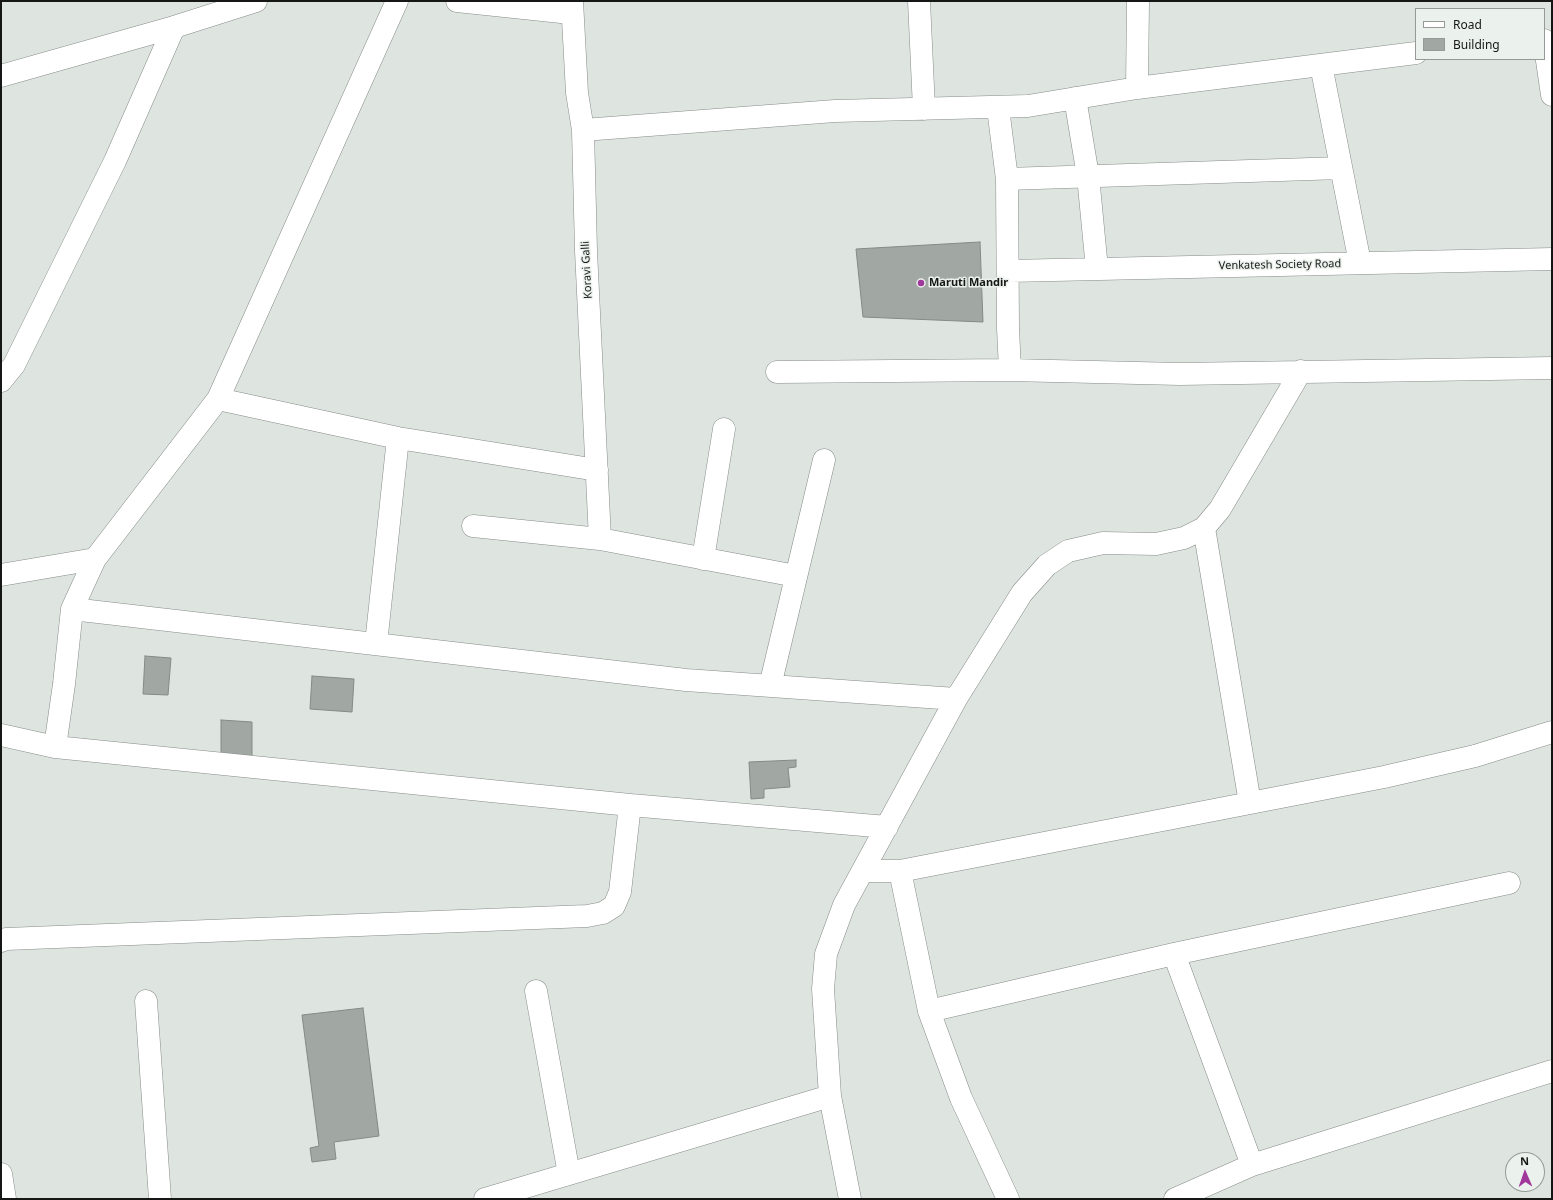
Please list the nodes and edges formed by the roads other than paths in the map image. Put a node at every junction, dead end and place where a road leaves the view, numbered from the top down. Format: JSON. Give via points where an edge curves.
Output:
{"nodes":[{"id":1,"x":256,"y":1,"type":"edge"},
{"id":2,"x":397,"y":1,"type":"edge"},
{"id":3,"x":457,"y":1,"type":"edge"},
{"id":4,"x":919,"y":1,"type":"edge"},
{"id":5,"x":1138,"y":1,"type":"edge"},
{"id":6,"x":572,"y":7,"type":"edge"},
{"id":7,"x":174,"y":27,"type":"junction"},
{"id":8,"x":1545,"y":47,"type":"edge"},
{"id":9,"x":1415,"y":53,"type":"edge"},
{"id":10,"x":1321,"y":65,"type":"junction"},
{"id":11,"x":1,"y":76,"type":"edge"},
{"id":12,"x":1137,"y":88,"type":"junction"},
{"id":13,"x":1552,"y":95,"type":"edge"},
{"id":14,"x":1075,"y":98,"type":"junction"},
{"id":15,"x":998,"y":108,"type":"junction"},
{"id":16,"x":924,"y":110,"type":"junction"},
{"id":17,"x":582,"y":130,"type":"junction"},
{"id":18,"x":1341,"y":168,"type":"junction"},
{"id":19,"x":1088,"y":176,"type":"junction"},
{"id":20,"x":1008,"y":179,"type":"junction"},
{"id":21,"x":1552,"y":259,"type":"edge"},
{"id":22,"x":1360,"y":263,"type":"junction"},
{"id":23,"x":1097,"y":269,"type":"junction"},
{"id":24,"x":1009,"y":271,"type":"junction"},
{"id":25,"x":1552,"y":368,"type":"edge"},
{"id":26,"x":1010,"y":370,"type":"junction"},
{"id":27,"x":1301,"y":371,"type":"junction"},
{"id":28,"x":777,"y":372,"type":"dead end"},
{"id":29,"x":1,"y":381,"type":"edge"},
{"id":30,"x":218,"y":399,"type":"junction"},
{"id":31,"x":724,"y":429,"type":"dead end"},
{"id":32,"x":398,"y":438,"type":"junction"},
{"id":33,"x":824,"y":460,"type":"dead end"},
{"id":34,"x":597,"y":470,"type":"junction"},
{"id":35,"x":473,"y":526,"type":"dead end"},
{"id":36,"x":1204,"y":528,"type":"junction"},
{"id":37,"x":600,"y":539,"type":"junction"},
{"id":38,"x":95,"y":559,"type":"junction"},
{"id":39,"x":703,"y":559,"type":"junction"},
{"id":40,"x":1,"y":574,"type":"edge"},
{"id":41,"x":796,"y":576,"type":"junction"},
{"id":42,"x":72,"y":609,"type":"junction"},
{"id":43,"x":376,"y":644,"type":"junction"},
{"id":44,"x":770,"y":686,"type":"junction"},
{"id":45,"x":956,"y":698,"type":"junction"},
{"id":46,"x":1552,"y":732,"type":"edge"},
{"id":47,"x":1,"y":735,"type":"edge"},
{"id":48,"x":55,"y":747,"type":"junction"},
{"id":49,"x":1250,"y":803,"type":"junction"},
{"id":50,"x":630,"y":805,"type":"junction"},
{"id":51,"x":887,"y":827,"type":"junction"},
{"id":52,"x":864,"y":871,"type":"junction"},
{"id":53,"x":900,"y":871,"type":"junction"},
{"id":54,"x":1509,"y":883,"type":"dead end"},
{"id":55,"x":1,"y":941,"type":"edge"},
{"id":56,"x":1174,"y":954,"type":"junction"},
{"id":57,"x":536,"y":991,"type":"dead end"},
{"id":58,"x":146,"y":1001,"type":"dead end"},
{"id":59,"x":929,"y":1011,"type":"junction"},
{"id":60,"x":1552,"y":1071,"type":"edge"},
{"id":61,"x":830,"y":1096,"type":"junction"},
{"id":62,"x":1252,"y":1165,"type":"junction"},
{"id":63,"x":1,"y":1174,"type":"edge"},
{"id":64,"x":569,"y":1174,"type":"junction"},
{"id":65,"x":1191,"y":1197,"type":"edge"},
{"id":66,"x":5,"y":1199,"type":"edge"},
{"id":67,"x":160,"y":1199,"type":"edge"},
{"id":68,"x":485,"y":1199,"type":"edge"},
{"id":69,"x":850,"y":1199,"type":"edge"},
{"id":70,"x":1008,"y":1199,"type":"edge"}],
"edges":[{"from":1,"to":7,"type":"street"},
{"from":2,"to":30,"type":"street"},
{"from":3,"to":6,"type":"street"},
{"from":4,"to":16,"type":"street"},
{"from":5,"to":12,"type":"street"},
{"from":6,"to":17,"type":"street","name":"Koravi Galli"},
{"from":7,"to":11,"type":"street"},
{"from":7,"to":29,"type":"street","via":[[111,168],[14,365]]},
{"from":8,"to":13,"type":"street"},
{"from":9,"to":10,"type":"street"},
{"from":10,"to":12,"type":"street"},
{"from":10,"to":18,"type":"street"},
{"from":12,"to":14,"type":"street"},
{"from":14,"to":15,"type":"street"},
{"from":14,"to":19,"type":"street"},
{"from":15,"to":16,"type":"street"},
{"from":15,"to":20,"type":"street"},
{"from":16,"to":17,"type":"street","via":[[835,111]]},
{"from":17,"to":34,"type":"street","name":"Koravi Galli"},
{"from":18,"to":19,"type":"street"},
{"from":18,"to":22,"type":"street"},
{"from":19,"to":20,"type":"street"},
{"from":19,"to":23,"type":"street"},
{"from":20,"to":24,"type":"street"},
{"from":21,"to":22,"type":"street","name":"Venkatesh Society Road"},
{"from":22,"to":23,"type":"street","name":"Venkatesh Society Road"},
{"from":23,"to":24,"type":"street","name":"Venkatesh Society Road"},
{"from":24,"to":26,"type":"street"},
{"from":25,"to":27,"type":"street"},
{"from":26,"to":27,"type":"street","via":[[1180,374]]},
{"from":26,"to":28,"type":"street"},
{"from":27,"to":36,"type":"street","via":[[1220,508]]},
{"from":30,"to":32,"type":"street"},
{"from":30,"to":38,"type":"street"},
{"from":31,"to":39,"type":"street"},
{"from":32,"to":34,"type":"street"},
{"from":32,"to":43,"type":"street"},
{"from":33,"to":41,"type":"street"},
{"from":34,"to":37,"type":"street","name":"Koravi Galli"},
{"from":35,"to":37,"type":"street"},
{"from":36,"to":45,"type":"street","via":[[1184,538],[1156,544],[1104,543],[1068,551],[1047,565],[1022,593]]},
{"from":36,"to":49,"type":"street"},
{"from":37,"to":39,"type":"street"},
{"from":38,"to":40,"type":"street"},
{"from":38,"to":42,"type":"street"},
{"from":39,"to":41,"type":"street"},
{"from":41,"to":44,"type":"street"},
{"from":42,"to":43,"type":"street"},
{"from":42,"to":48,"type":"street"},
{"from":43,"to":44,"type":"street","via":[[686,680]]},
{"from":44,"to":45,"type":"street"},
{"from":45,"to":51,"type":"street"},
{"from":46,"to":49,"type":"street","via":[[1475,756]]},
{"from":47,"to":48,"type":"street"},
{"from":48,"to":50,"type":"street"},
{"from":49,"to":53,"type":"street"},
{"from":50,"to":51,"type":"street"},
{"from":50,"to":55,"type":"street","via":[[620,892],[614,906],[603,913],[587,916]]},
{"from":51,"to":52,"type":"street"},
{"from":52,"to":53,"type":"street"},
{"from":52,"to":61,"type":"street","via":[[844,906],[826,954],[823,989]]},
{"from":53,"to":59,"type":"street"},
{"from":54,"to":56,"type":"street"},
{"from":56,"to":59,"type":"street"},
{"from":56,"to":62,"type":"street"},
{"from":57,"to":64,"type":"street"},
{"from":58,"to":67,"type":"street"},
{"from":59,"to":70,"type":"street","via":[[961,1098]]},
{"from":60,"to":62,"type":"street"},
{"from":61,"to":64,"type":"street"},
{"from":61,"to":69,"type":"street"},
{"from":62,"to":65,"type":"street"},
{"from":63,"to":66,"type":"street"},
{"from":64,"to":68,"type":"street"}]}
